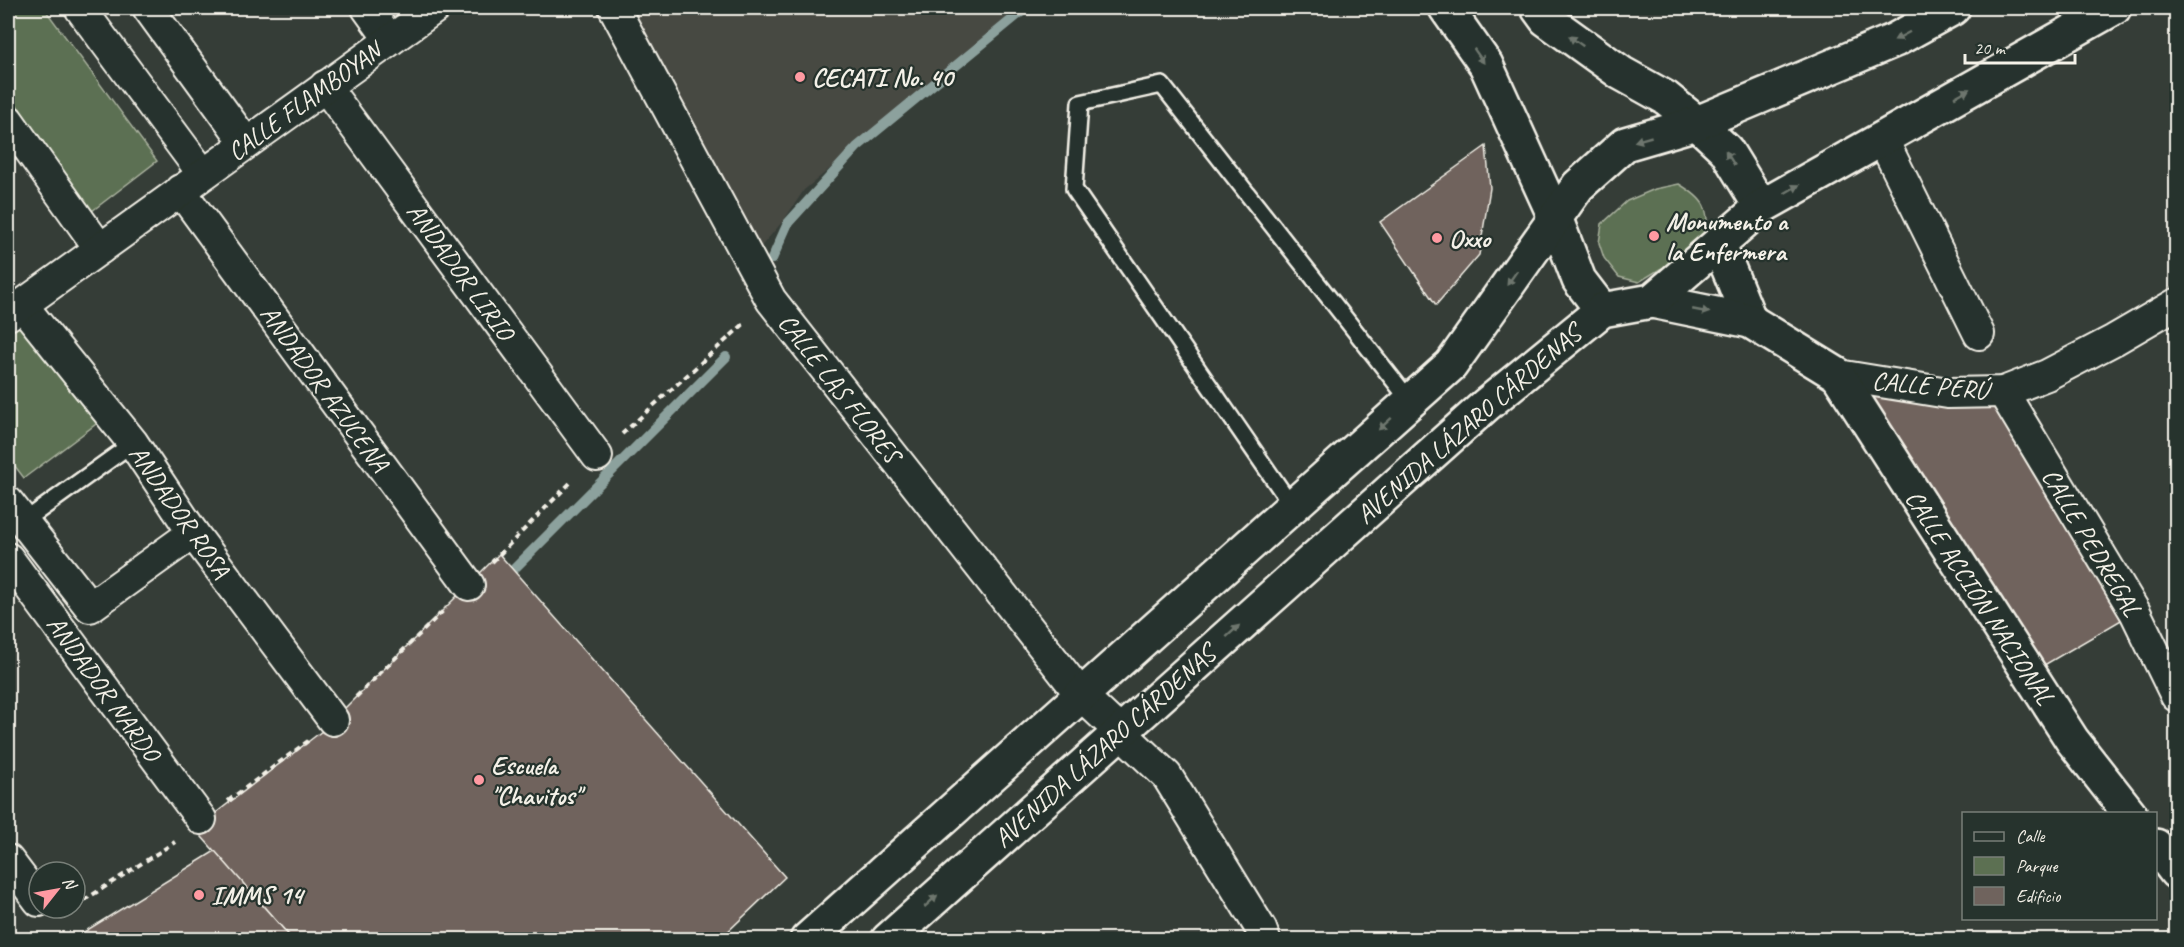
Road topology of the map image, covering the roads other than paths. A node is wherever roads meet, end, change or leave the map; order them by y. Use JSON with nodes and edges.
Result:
{"nodes":[{"id":1,"x":80,"y":8,"type":"edge"},
{"id":2,"x":148,"y":8,"type":"edge"},
{"id":3,"x":366,"y":8,"type":"edge"},
{"id":4,"x":435,"y":8,"type":"edge"},
{"id":5,"x":614,"y":8,"type":"edge"},
{"id":6,"x":1446,"y":8,"type":"edge"},
{"id":7,"x":1538,"y":8,"type":"edge"},
{"id":8,"x":1953,"y":8,"type":"edge"},
{"id":9,"x":2114,"y":8,"type":"edge"},
{"id":10,"x":390,"y":40,"type":"junction"},
{"id":11,"x":325,"y":86,"type":"junction"},
{"id":12,"x":8,"y":120,"type":"edge"},
{"id":13,"x":1697,"y":123,"type":"junction"},
{"id":14,"x":1882,"y":138,"type":"junction"},
{"id":15,"x":246,"y":143,"type":"junction"},
{"id":16,"x":192,"y":182,"type":"junction"},
{"id":17,"x":1761,"y":207,"type":"junction"},
{"id":18,"x":1555,"y":217,"type":"junction"},
{"id":19,"x":1719,"y":245,"type":"junction"},
{"id":20,"x":100,"y":249,"type":"junction"},
{"id":21,"x":1652,"y":302,"type":"junction"},
{"id":22,"x":2176,"y":304,"type":"edge"},
{"id":23,"x":15,"y":310,"type":"edge"},
{"id":24,"x":1602,"y":310,"type":"junction"},
{"id":25,"x":1750,"y":321,"type":"junction"},
{"id":26,"x":1978,"y":334,"type":"dead end"},
{"id":27,"x":1838,"y":375,"type":"junction"},
{"id":28,"x":2002,"y":392,"type":"junction"},
{"id":29,"x":1410,"y":401,"type":"junction"},
{"id":30,"x":133,"y":443,"type":"junction"},
{"id":31,"x":597,"y":456,"type":"dead end"},
{"id":32,"x":1292,"y":506,"type":"junction"},
{"id":33,"x":15,"y":512,"type":"edge"},
{"id":34,"x":193,"y":533,"type":"junction"},
{"id":35,"x":8,"y":558,"type":"edge"},
{"id":36,"x":469,"y":585,"type":"dead end"},
{"id":37,"x":1081,"y":695,"type":"junction"},
{"id":38,"x":2176,"y":696,"type":"edge"},
{"id":39,"x":333,"y":720,"type":"dead end"},
{"id":40,"x":1120,"y":732,"type":"junction"},
{"id":41,"x":2129,"y":812,"type":"edge"},
{"id":42,"x":201,"y":819,"type":"road end"},
{"id":43,"x":2157,"y":847,"type":"edge"},
{"id":44,"x":8,"y":860,"type":"edge"},
{"id":45,"x":2176,"y":872,"type":"edge"},
{"id":46,"x":27,"y":881,"type":"edge"},
{"id":47,"x":807,"y":939,"type":"edge"},
{"id":48,"x":888,"y":939,"type":"edge"},
{"id":49,"x":1265,"y":939,"type":"edge"}],
"edges":[{"from":1,"to":16,"type":"street","name":"CALLE FLAMBOYAN"},
{"from":2,"to":15,"type":"street"},
{"from":3,"to":10,"type":"street"},
{"from":4,"to":10,"type":"street","name":"CALLE FLAMBOYAN"},
{"from":5,"to":37,"type":"street","name":"CALLE LAS FLORES"},
{"from":6,"to":18,"type":"main road","one_way":true},
{"from":13,"to":7,"type":"main road","one_way":true},
{"from":8,"to":13,"type":"main road","name":"AVENIDA LÁZARO CÁRDENAS","one_way":true},
{"from":14,"to":9,"type":"main road","one_way":true},
{"from":10,"to":11,"type":"street","name":"CALLE FLAMBOYAN"},
{"from":11,"to":15,"type":"street","name":"CALLE FLAMBOYAN"},
{"from":11,"to":31,"type":"street","name":"ANDADOR LIRIO"},
{"from":12,"to":20,"type":"street"},
{"from":17,"to":13,"type":"main road","one_way":true},
{"from":13,"to":18,"type":"main road","name":"AVENIDA LÁZARO CÁRDENAS","one_way":true},
{"from":17,"to":14,"type":"main road","one_way":true},
{"from":14,"to":26,"type":"street"},
{"from":15,"to":16,"type":"street","name":"CALLE FLAMBOYAN"},
{"from":16,"to":20,"type":"street","name":"CALLE FLAMBOYAN"},
{"from":16,"to":36,"type":"street","name":"ANDADOR AZUCENA"},
{"from":17,"to":19,"type":"main road"},
{"from":18,"to":24,"type":"main road"},
{"from":18,"to":29,"type":"main road","name":"AVENIDA LÁZARO CÁRDENAS","one_way":true},
{"from":19,"to":21,"type":"main road"},
{"from":19,"to":25,"type":"main road"},
{"from":20,"to":23,"type":"street","name":"CALLE FLAMBOYAN"},
{"from":21,"to":24,"type":"main road","name":"AVENIDA LÁZARO CÁRDENAS"},
{"from":21,"to":25,"type":"main road","name":"CALLE PERÚ","one_way":true},
{"from":22,"to":28,"type":"street","name":"CALLE PERÚ"},
{"from":23,"to":30,"type":"street","name":"ANDADOR ROSA"},
{"from":40,"to":24,"type":"main road","name":"AVENIDA LÁZARO CÁRDENAS","one_way":true},
{"from":25,"to":27,"type":"main road","name":"CALLE PERÚ"},
{"from":27,"to":28,"type":"street","name":"CALLE PERÚ"},
{"from":27,"to":41,"type":"main road","name":"CALLE ACCIÓN NACIONAL"},
{"from":28,"to":38,"type":"street","name":"CALLE PEDREGAL"},
{"from":29,"to":32,"type":"main road","name":"AVENIDA LÁZARO CÁRDENAS","one_way":true},
{"from":29,"to":32,"type":"lane"},
{"from":30,"to":33,"type":"lane"},
{"from":30,"to":34,"type":"street","name":"ANDADOR ROSA"},
{"from":32,"to":37,"type":"main road","name":"AVENIDA LÁZARO CÁRDENAS"},
{"from":33,"to":34,"type":"street"},
{"from":34,"to":39,"type":"street","name":"ANDADOR ROSA"},
{"from":35,"to":42,"type":"street","name":"ANDADOR NARDO"},
{"from":37,"to":40,"type":"street","name":"CALLE LAS FLORES"},
{"from":37,"to":47,"type":"main road","name":"AVENIDA LÁZARO CÁRDENAS"},
{"from":48,"to":40,"type":"main road","name":"AVENIDA LÁZARO CÁRDENAS","one_way":true},
{"from":40,"to":49,"type":"street","name":"CALLE LAS FLORES"},
{"from":43,"to":45,"type":"main road"},
{"from":44,"to":46,"type":"street"}]}
